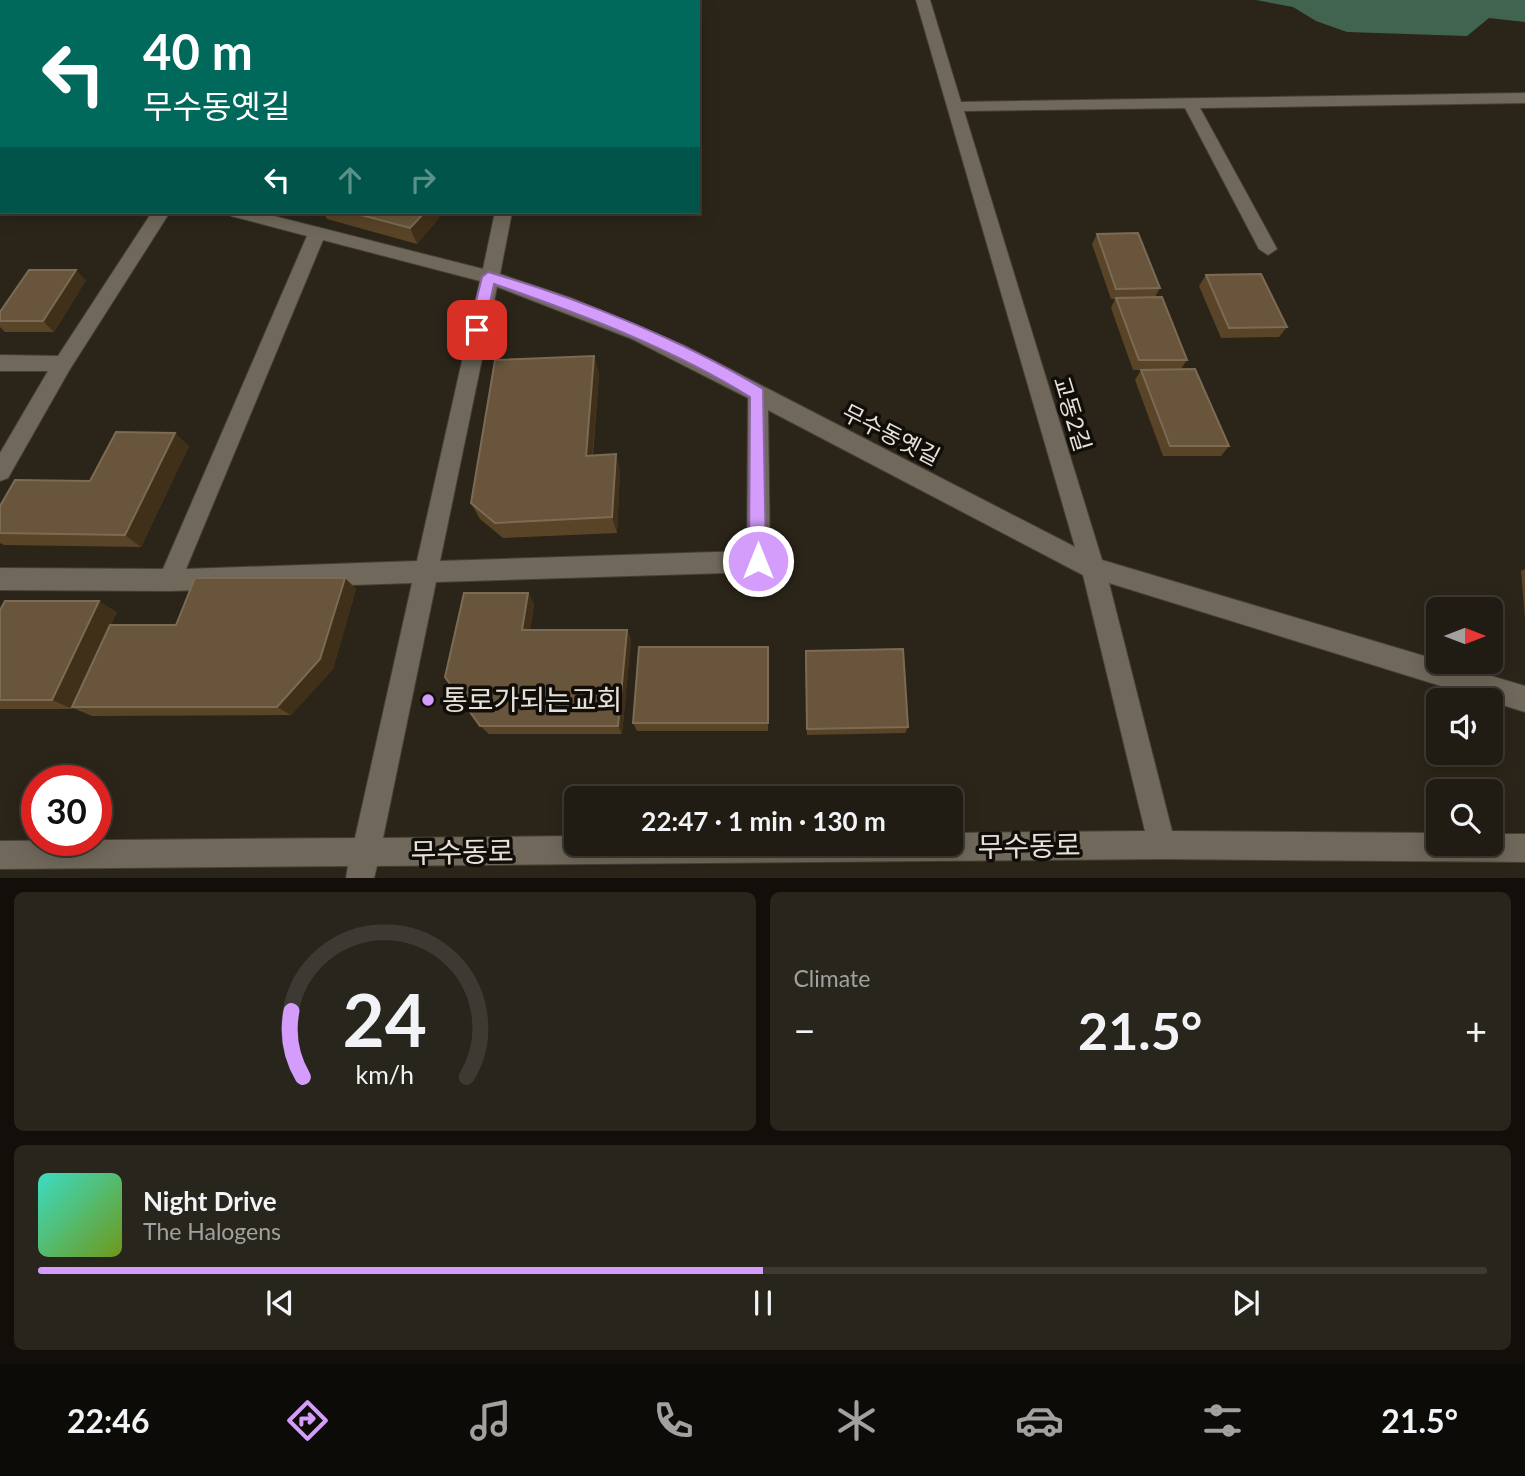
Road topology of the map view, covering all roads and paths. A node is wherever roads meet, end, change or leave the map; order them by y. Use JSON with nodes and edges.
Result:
{"nodes":[{"id":1,"x":923,"y":0,"type":"edge"},
{"id":2,"x":1525,"y":98,"type":"edge"},
{"id":3,"x":1191,"y":105,"type":"junction"},
{"id":4,"x":953,"y":107,"type":"junction"},
{"id":5,"x":160,"y":214,"type":"edge"},
{"id":6,"x":244,"y":214,"type":"edge"},
{"id":7,"x":504,"y":214,"type":"edge"},
{"id":8,"x":317,"y":234,"type":"junction"},
{"id":9,"x":1268,"y":249,"type":"dead end"},
{"id":10,"x":488,"y":277,"type":"junction"},
{"id":11,"x":0,"y":363,"type":"edge"},
{"id":12,"x":63,"y":365,"type":"junction"},
{"id":13,"x":758,"y":394,"type":"junction"},
{"id":14,"x":0,"y":472,"type":"edge"},
{"id":15,"x":1093,"y":568,"type":"junction"},
{"id":16,"x":424,"y":572,"type":"junction"},
{"id":17,"x":0,"y":579,"type":"edge"},
{"id":18,"x":170,"y":580,"type":"junction"},
{"id":19,"x":1525,"y":699,"type":"edge"},
{"id":20,"x":1162,"y":845,"type":"junction"},
{"id":21,"x":1525,"y":848,"type":"edge"},
{"id":22,"x":0,"y":855,"type":"edge"},
{"id":23,"x":363,"y":865,"type":"edge"}],
"edges":[{"from":1,"to":4,"type":"street","name":"교동2길"},
{"from":2,"to":3,"type":"street"},
{"from":3,"to":4,"type":"street"},
{"from":3,"to":9,"type":"street"},
{"from":4,"to":15,"type":"street","name":"교동2길"},
{"from":5,"to":12,"type":"street"},
{"from":6,"to":8,"type":"street","name":"무수동옛길"},
{"from":7,"to":10,"type":"street"},
{"from":8,"to":10,"type":"street","name":"무수동옛길"},
{"from":8,"to":18,"type":"street"},
{"from":10,"to":13,"type":"street","name":"무수동옛길"},
{"from":10,"to":16,"type":"street"},
{"from":11,"to":12,"type":"street"},
{"from":12,"to":14,"type":"street"},
{"from":13,"to":15,"type":"street","name":"무수동옛길"},
{"from":13,"to":16,"type":"street"},
{"from":15,"to":19,"type":"street","name":"무수동옛길"},
{"from":15,"to":20,"type":"street","name":"교동2길"},
{"from":16,"to":18,"type":"street"},
{"from":16,"to":23,"type":"street"},
{"from":17,"to":18,"type":"street"},
{"from":20,"to":21,"type":"street","name":"무수동로"},
{"from":20,"to":23,"type":"street","name":"무수동로"},
{"from":22,"to":23,"type":"street","name":"무수동로"}]}
